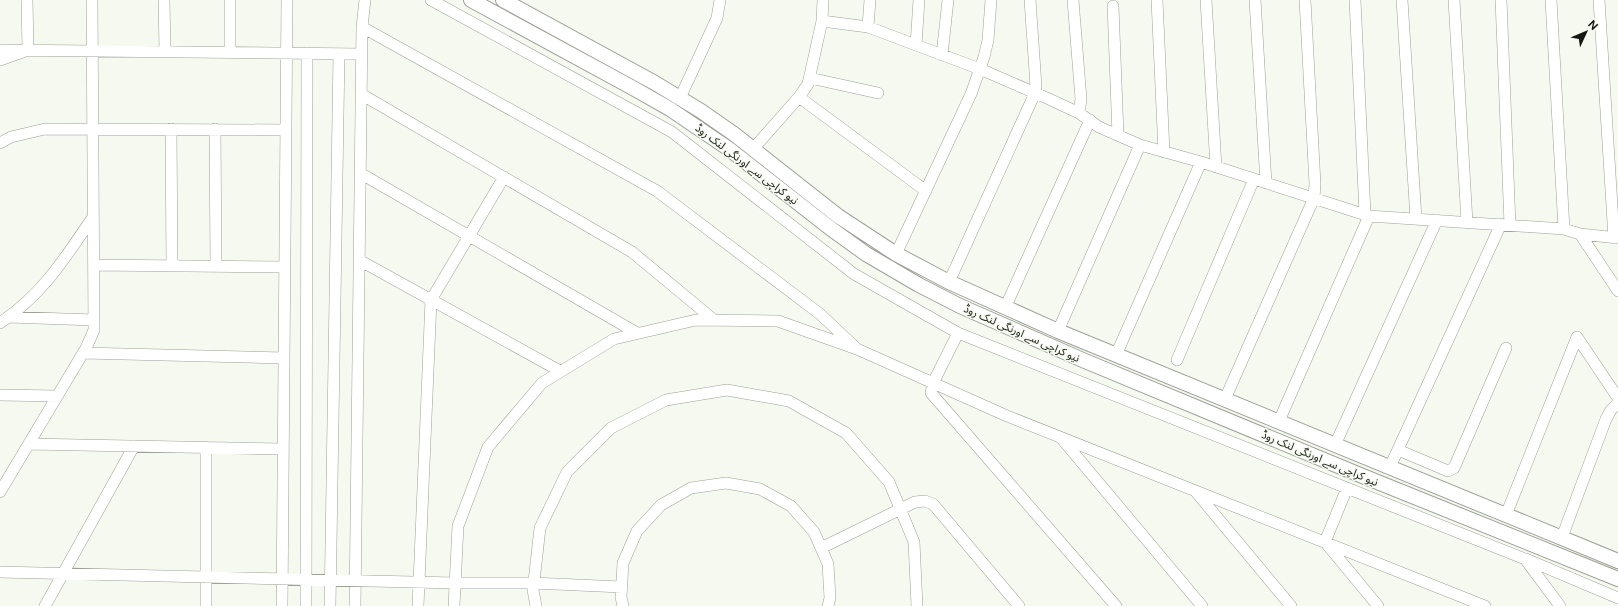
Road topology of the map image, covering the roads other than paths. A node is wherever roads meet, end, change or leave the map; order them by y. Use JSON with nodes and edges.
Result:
{"nodes":[{"id":1,"x":27,"y":0,"type":"edge"},
{"id":2,"x":92,"y":0,"type":"edge"},
{"id":3,"x":164,"y":0,"type":"edge"},
{"id":4,"x":230,"y":0,"type":"edge"},
{"id":5,"x":287,"y":0,"type":"edge"},
{"id":6,"x":364,"y":0,"type":"edge"},
{"id":7,"x":431,"y":0,"type":"edge"},
{"id":8,"x":471,"y":0,"type":"edge"},
{"id":9,"x":504,"y":0,"type":"edge"},
{"id":10,"x":720,"y":0,"type":"edge"},
{"id":11,"x":823,"y":0,"type":"edge"},
{"id":12,"x":870,"y":0,"type":"edge"},
{"id":13,"x":919,"y":0,"type":"edge"},
{"id":14,"x":948,"y":0,"type":"edge"},
{"id":15,"x":991,"y":0,"type":"edge"},
{"id":16,"x":1030,"y":0,"type":"edge"},
{"id":17,"x":1073,"y":0,"type":"edge"},
{"id":18,"x":1157,"y":0,"type":"edge"},
{"id":19,"x":1206,"y":0,"type":"edge"},
{"id":20,"x":1255,"y":0,"type":"edge"},
{"id":21,"x":1305,"y":0,"type":"edge"},
{"id":22,"x":1355,"y":0,"type":"edge"},
{"id":23,"x":1402,"y":0,"type":"edge"},
{"id":24,"x":1454,"y":0,"type":"edge"},
{"id":25,"x":1501,"y":0,"type":"edge"},
{"id":26,"x":1551,"y":0,"type":"edge"},
{"id":27,"x":1599,"y":0,"type":"edge"},
{"id":28,"x":1113,"y":6,"type":"dead end"},
{"id":29,"x":822,"y":22,"type":"junction"},
{"id":30,"x":362,"y":27,"type":"junction"},
{"id":31,"x":868,"y":27,"type":"junction"},
{"id":32,"x":916,"y":45,"type":"junction"},
{"id":33,"x":0,"y":50,"type":"edge"},
{"id":34,"x":28,"y":50,"type":"junction"},
{"id":35,"x":92,"y":51,"type":"junction"},
{"id":36,"x":165,"y":52,"type":"junction"},
{"id":37,"x":230,"y":52,"type":"junction"},
{"id":38,"x":286,"y":53,"type":"junction"},
{"id":39,"x":308,"y":53,"type":"junction"},
{"id":40,"x":339,"y":54,"type":"junction"},
{"id":41,"x":361,"y":54,"type":"junction"},
{"id":42,"x":942,"y":55,"type":"junction"},
{"id":43,"x":0,"y":60,"type":"edge"},
{"id":44,"x":980,"y":69,"type":"junction"},
{"id":45,"x":810,"y":78,"type":"junction"},
{"id":46,"x":878,"y":93,"type":"dead end"},
{"id":47,"x":1035,"y":93,"type":"junction"},
{"id":48,"x":361,"y":94,"type":"junction"},
{"id":49,"x":799,"y":97,"type":"junction"},
{"id":50,"x":680,"y":98,"type":"junction"},
{"id":51,"x":1078,"y":113,"type":"junction"},
{"id":52,"x":1090,"y":120,"type":"junction"},
{"id":53,"x":93,"y":128,"type":"junction"},
{"id":54,"x":171,"y":129,"type":"junction"},
{"id":55,"x":215,"y":129,"type":"junction"},
{"id":56,"x":286,"y":130,"type":"junction"},
{"id":57,"x":1118,"y":135,"type":"junction"},
{"id":58,"x":0,"y":143,"type":"edge"},
{"id":59,"x":1140,"y":145,"type":"junction"},
{"id":60,"x":753,"y":149,"type":"junction"},
{"id":61,"x":1164,"y":152,"type":"junction"},
{"id":62,"x":1201,"y":162,"type":"junction"},
{"id":63,"x":1216,"y":167,"type":"junction"},
{"id":64,"x":360,"y":173,"type":"junction"},
{"id":65,"x":504,"y":177,"type":"junction"},
{"id":66,"x":1254,"y":179,"type":"junction"},
{"id":67,"x":1266,"y":183,"type":"junction"},
{"id":68,"x":926,"y":191,"type":"junction"},
{"id":69,"x":1314,"y":198,"type":"junction"},
{"id":70,"x":1367,"y":215,"type":"junction"},
{"id":71,"x":93,"y":217,"type":"junction"},
{"id":72,"x":1416,"y":219,"type":"junction"},
{"id":73,"x":1437,"y":220,"type":"junction"},
{"id":74,"x":1466,"y":222,"type":"junction"},
{"id":75,"x":1505,"y":225,"type":"junction"},
{"id":76,"x":1564,"y":229,"type":"junction"},
{"id":77,"x":1580,"y":234,"type":"junction"},
{"id":78,"x":469,"y":236,"type":"junction"},
{"id":79,"x":1616,"y":238,"type":"edge"},
{"id":80,"x":896,"y":254,"type":"junction"},
{"id":81,"x":359,"y":260,"type":"junction"},
{"id":82,"x":94,"y":265,"type":"junction"},
{"id":83,"x":172,"y":266,"type":"junction"},
{"id":84,"x":216,"y":266,"type":"junction"},
{"id":85,"x":285,"y":267,"type":"junction"},
{"id":86,"x":949,"y":282,"type":"junction"},
{"id":87,"x":967,"y":290,"type":"junction"},
{"id":88,"x":1618,"y":291,"type":"edge"},
{"id":89,"x":431,"y":300,"type":"junction"},
{"id":90,"x":960,"y":306,"type":"junction"},
{"id":91,"x":1006,"y":308,"type":"junction"},
{"id":92,"x":4,"y":320,"type":"edge"},
{"id":93,"x":94,"y":320,"type":"junction"},
{"id":94,"x":714,"y":320,"type":"junction"},
{"id":95,"x":1058,"y":332,"type":"junction"},
{"id":96,"x":958,"y":333,"type":"junction"},
{"id":97,"x":637,"y":334,"type":"junction"},
{"id":98,"x":1506,"y":348,"type":"dead end"},
{"id":99,"x":857,"y":349,"type":"junction"},
{"id":100,"x":83,"y":353,"type":"junction"},
{"id":101,"x":1116,"y":355,"type":"junction"},
{"id":102,"x":284,"y":358,"type":"junction"},
{"id":103,"x":1177,"y":360,"type":"dead end"},
{"id":104,"x":560,"y":371,"type":"junction"},
{"id":105,"x":933,"y":383,"type":"junction"},
{"id":106,"x":1208,"y":392,"type":"junction"},
{"id":107,"x":0,"y":395,"type":"edge"},
{"id":108,"x":57,"y":396,"type":"junction"},
{"id":109,"x":1618,"y":398,"type":"edge"},
{"id":110,"x":1225,"y":399,"type":"junction"},
{"id":111,"x":1618,"y":403,"type":"edge"},
{"id":112,"x":1202,"y":409,"type":"junction"},
{"id":113,"x":1279,"y":421,"type":"junction"},
{"id":114,"x":1060,"y":437,"type":"junction"},
{"id":115,"x":29,"y":444,"type":"junction"},
{"id":116,"x":1335,"y":445,"type":"junction"},
{"id":117,"x":134,"y":446,"type":"junction"},
{"id":118,"x":206,"y":447,"type":"junction"},
{"id":119,"x":283,"y":449,"type":"junction"},
{"id":120,"x":1398,"y":450,"type":"junction"},
{"id":121,"x":1390,"y":467,"type":"junction"},
{"id":122,"x":0,"y":472,"type":"edge"},
{"id":123,"x":12,"y":472,"type":"junction"},
{"id":124,"x":1347,"y":488,"type":"junction"},
{"id":125,"x":1195,"y":490,"type":"junction"},
{"id":126,"x":0,"y":492,"type":"edge"},
{"id":127,"x":900,"y":509,"type":"junction"},
{"id":128,"x":1506,"y":514,"type":"junction"},
{"id":129,"x":1562,"y":537,"type":"junction"},
{"id":130,"x":1325,"y":542,"type":"junction"},
{"id":131,"x":821,"y":548,"type":"junction"},
{"id":132,"x":1525,"y":559,"type":"junction"},
{"id":133,"x":1618,"y":561,"type":"edge"},
{"id":134,"x":0,"y":572,"type":"edge"},
{"id":135,"x":64,"y":573,"type":"junction"},
{"id":136,"x":206,"y":577,"type":"junction"},
{"id":137,"x":282,"y":579,"type":"junction"},
{"id":138,"x":307,"y":579,"type":"junction"},
{"id":139,"x":1618,"y":579,"type":"edge"},
{"id":140,"x":331,"y":580,"type":"junction"},
{"id":141,"x":355,"y":580,"type":"junction"},
{"id":142,"x":418,"y":582,"type":"junction"},
{"id":143,"x":455,"y":583,"type":"junction"},
{"id":144,"x":533,"y":583,"type":"junction"},
{"id":145,"x":622,"y":587,"type":"junction"},
{"id":146,"x":1618,"y":598,"type":"edge"},
{"id":147,"x":45,"y":606,"type":"edge"},
{"id":148,"x":206,"y":606,"type":"edge"},
{"id":149,"x":282,"y":606,"type":"edge"},
{"id":150,"x":306,"y":606,"type":"edge"},
{"id":151,"x":330,"y":606,"type":"edge"},
{"id":152,"x":355,"y":606,"type":"edge"},
{"id":153,"x":418,"y":606,"type":"edge"},
{"id":154,"x":454,"y":606,"type":"edge"},
{"id":155,"x":536,"y":606,"type":"edge"},
{"id":156,"x":623,"y":606,"type":"edge"},
{"id":157,"x":828,"y":606,"type":"edge"},
{"id":158,"x":917,"y":606,"type":"edge"},
{"id":159,"x":1019,"y":606,"type":"edge"},
{"id":160,"x":1116,"y":606,"type":"edge"},
{"id":161,"x":1202,"y":606,"type":"edge"},
{"id":162,"x":1291,"y":606,"type":"edge"},
{"id":163,"x":1378,"y":606,"type":"edge"},
{"id":164,"x":1485,"y":606,"type":"edge"},
{"id":165,"x":1560,"y":606,"type":"edge"}],
"edges":[{"from":1,"to":34,"type":"street"},
{"from":2,"to":35,"type":"street"},
{"from":3,"to":36,"type":"street"},
{"from":4,"to":37,"type":"street"},
{"from":5,"to":38,"type":"street"},
{"from":6,"to":30,"type":"street"},
{"from":7,"to":96,"type":"street"},
{"from":8,"to":90,"type":"street","name":"نیو کراچی سے اورنگی لنک روڈ"},
{"from":9,"to":50,"type":"street","name":"نیو کراچی سے اورنگی لنک روڈ"},
{"from":10,"to":50,"type":"street"},
{"from":11,"to":29,"type":"street"},
{"from":12,"to":31,"type":"street"},
{"from":13,"to":32,"type":"street"},
{"from":14,"to":42,"type":"street"},
{"from":15,"to":44,"type":"street"},
{"from":16,"to":47,"type":"street"},
{"from":17,"to":51,"type":"street"},
{"from":18,"to":61,"type":"street"},
{"from":19,"to":63,"type":"street"},
{"from":20,"to":67,"type":"street"},
{"from":21,"to":69,"type":"street"},
{"from":22,"to":70,"type":"street"},
{"from":23,"to":72,"type":"street"},
{"from":24,"to":74,"type":"street"},
{"from":25,"to":75,"type":"street"},
{"from":26,"to":76,"type":"street"},
{"from":27,"to":79,"type":"street"},
{"from":28,"to":57,"type":"street"},
{"from":29,"to":31,"type":"street"},
{"from":29,"to":45,"type":"street"},
{"from":30,"to":41,"type":"street"},
{"from":30,"to":99,"type":"street"},
{"from":31,"to":32,"type":"street"},
{"from":32,"to":42,"type":"street"},
{"from":33,"to":34,"type":"street"},
{"from":34,"to":35,"type":"street"},
{"from":34,"to":43,"type":"street"},
{"from":35,"to":36,"type":"street"},
{"from":35,"to":53,"type":"street"},
{"from":36,"to":37,"type":"street"},
{"from":37,"to":38,"type":"street"},
{"from":38,"to":39,"type":"street"},
{"from":38,"to":56,"type":"street"},
{"from":39,"to":40,"type":"street"},
{"from":39,"to":138,"type":"street"},
{"from":40,"to":41,"type":"street"},
{"from":40,"to":140,"type":"street"},
{"from":41,"to":48,"type":"street"},
{"from":42,"to":44,"type":"street"},
{"from":44,"to":47,"type":"street"},
{"from":44,"to":68,"type":"street"},
{"from":45,"to":46,"type":"street"},
{"from":45,"to":49,"type":"street"},
{"from":47,"to":51,"type":"street"},
{"from":47,"to":86,"type":"street"},
{"from":48,"to":64,"type":"street"},
{"from":48,"to":65,"type":"street"},
{"from":49,"to":60,"type":"street"},
{"from":49,"to":68,"type":"street"},
{"from":50,"to":60,"type":"street","name":"نیو کراچی سے اورنگی لنک روڈ"},
{"from":51,"to":52,"type":"street"},
{"from":52,"to":57,"type":"street"},
{"from":52,"to":91,"type":"street"},
{"from":53,"to":54,"type":"street"},
{"from":53,"to":58,"type":"street"},
{"from":53,"to":71,"type":"street"},
{"from":54,"to":55,"type":"street"},
{"from":54,"to":83,"type":"street"},
{"from":55,"to":56,"type":"street"},
{"from":55,"to":84,"type":"street"},
{"from":56,"to":85,"type":"street"},
{"from":57,"to":59,"type":"street"},
{"from":59,"to":61,"type":"street"},
{"from":59,"to":95,"type":"street"},
{"from":60,"to":80,"type":"street","name":"نیو کراچی سے اورنگی لنک روڈ"},
{"from":61,"to":62,"type":"street"},
{"from":62,"to":63,"type":"street"},
{"from":62,"to":101,"type":"street"},
{"from":63,"to":66,"type":"street"},
{"from":64,"to":78,"type":"street"},
{"from":64,"to":81,"type":"street"},
{"from":65,"to":78,"type":"street"},
{"from":65,"to":94,"type":"street"},
{"from":66,"to":67,"type":"street"},
{"from":66,"to":103,"type":"street"},
{"from":67,"to":69,"type":"street"},
{"from":68,"to":80,"type":"street"},
{"from":69,"to":70,"type":"street"},
{"from":69,"to":110,"type":"street"},
{"from":70,"to":72,"type":"street"},
{"from":70,"to":113,"type":"street"},
{"from":71,"to":82,"type":"street"},
{"from":71,"to":92,"type":"street"},
{"from":72,"to":73,"type":"street"},
{"from":73,"to":74,"type":"street"},
{"from":73,"to":116,"type":"street"},
{"from":74,"to":75,"type":"street"},
{"from":75,"to":76,"type":"street"},
{"from":75,"to":120,"type":"street"},
{"from":76,"to":77,"type":"street"},
{"from":77,"to":79,"type":"street"},
{"from":77,"to":88,"type":"street"},
{"from":78,"to":89,"type":"street"},
{"from":78,"to":97,"type":"street"},
{"from":80,"to":86,"type":"street","name":"نیو کراچی سے اورنگی لنک روڈ"},
{"from":81,"to":89,"type":"street"},
{"from":81,"to":141,"type":"street"},
{"from":82,"to":83,"type":"street"},
{"from":82,"to":93,"type":"street"},
{"from":83,"to":84,"type":"street"},
{"from":84,"to":85,"type":"street"},
{"from":85,"to":102,"type":"street"},
{"from":86,"to":87,"type":"street","name":"نیو کراچی سے اورنگی لنک روڈ"},
{"from":87,"to":90,"type":"street"},
{"from":87,"to":91,"type":"street","name":"نیو کراچی سے اورنگی لنک روڈ"},
{"from":89,"to":104,"type":"street"},
{"from":89,"to":142,"type":"street"},
{"from":90,"to":112,"type":"street","name":"نیو کراچی سے اورنگی لنک روڈ"},
{"from":91,"to":95,"type":"street","name":"نیو کراچی سے اورنگی لنک روڈ"},
{"from":92,"to":93,"type":"street"},
{"from":93,"to":100,"type":"street"},
{"from":94,"to":97,"type":"street"},
{"from":94,"to":99,"type":"street"},
{"from":95,"to":101,"type":"street","name":"نیو کراچی سے اورنگی لنک روڈ"},
{"from":96,"to":105,"type":"street"},
{"from":96,"to":124,"type":"street"},
{"from":97,"to":104,"type":"street"},
{"from":98,"to":120,"type":"street"},
{"from":99,"to":105,"type":"street"},
{"from":100,"to":102,"type":"street"},
{"from":100,"to":108,"type":"street"},
{"from":101,"to":106,"type":"street","name":"نیو کراچی سے اورنگی لنک روڈ"},
{"from":102,"to":119,"type":"street"},
{"from":104,"to":143,"type":"street"},
{"from":105,"to":114,"type":"street"},
{"from":105,"to":160,"type":"street"},
{"from":106,"to":110,"type":"street","name":"نیو کراچی سے اورنگی لنک روڈ"},
{"from":106,"to":112,"type":"street"},
{"from":107,"to":108,"type":"street"},
{"from":108,"to":115,"type":"street"},
{"from":109,"to":128,"type":"street"},
{"from":110,"to":113,"type":"street","name":"نیو کراچی سے اورنگی لنک روڈ"},
{"from":111,"to":129,"type":"street"},
{"from":112,"to":139,"type":"street","name":"نیو کراچی سے اورنگی لنک روڈ"},
{"from":113,"to":116,"type":"street","name":"نیو کراچی سے اورنگی لنک روڈ"},
{"from":114,"to":125,"type":"street"},
{"from":114,"to":161,"type":"street"},
{"from":115,"to":117,"type":"street"},
{"from":115,"to":123,"type":"street"},
{"from":116,"to":121,"type":"street","name":"نیو کراچی سے اورنگی لنک روڈ"},
{"from":117,"to":118,"type":"street"},
{"from":117,"to":135,"type":"street"},
{"from":118,"to":119,"type":"street"},
{"from":118,"to":136,"type":"street"},
{"from":119,"to":137,"type":"street"},
{"from":120,"to":121,"type":"street"},
{"from":121,"to":128,"type":"street","name":"نیو کراچی سے اورنگی لنک روڈ"},
{"from":122,"to":123,"type":"street"},
{"from":123,"to":126,"type":"street"},
{"from":124,"to":130,"type":"street"},
{"from":124,"to":132,"type":"street"},
{"from":125,"to":130,"type":"street"},
{"from":125,"to":162,"type":"street"},
{"from":127,"to":131,"type":"street"},
{"from":127,"to":144,"type":"street"},
{"from":127,"to":158,"type":"street"},
{"from":127,"to":159,"type":"street"},
{"from":128,"to":129,"type":"street","name":"نیو کراچی سے اورنگی لنک روڈ"},
{"from":129,"to":133,"type":"street","name":"نیو کراچی سے اورنگی لنک روڈ"},
{"from":130,"to":163,"type":"street"},
{"from":130,"to":164,"type":"street"},
{"from":131,"to":145,"type":"street"},
{"from":131,"to":157,"type":"street"},
{"from":132,"to":146,"type":"street"},
{"from":132,"to":165,"type":"street"},
{"from":134,"to":135,"type":"street"},
{"from":135,"to":136,"type":"street"},
{"from":135,"to":147,"type":"street"},
{"from":136,"to":137,"type":"street"},
{"from":136,"to":148,"type":"street"},
{"from":137,"to":138,"type":"street"},
{"from":137,"to":149,"type":"street"},
{"from":138,"to":140,"type":"street"},
{"from":138,"to":150,"type":"street"},
{"from":140,"to":141,"type":"street"},
{"from":140,"to":151,"type":"street"},
{"from":141,"to":142,"type":"street"},
{"from":141,"to":152,"type":"street"},
{"from":142,"to":143,"type":"street"},
{"from":142,"to":153,"type":"street"},
{"from":143,"to":144,"type":"street"},
{"from":143,"to":154,"type":"street"},
{"from":144,"to":145,"type":"street"},
{"from":144,"to":155,"type":"street"},
{"from":145,"to":156,"type":"street"}]}
